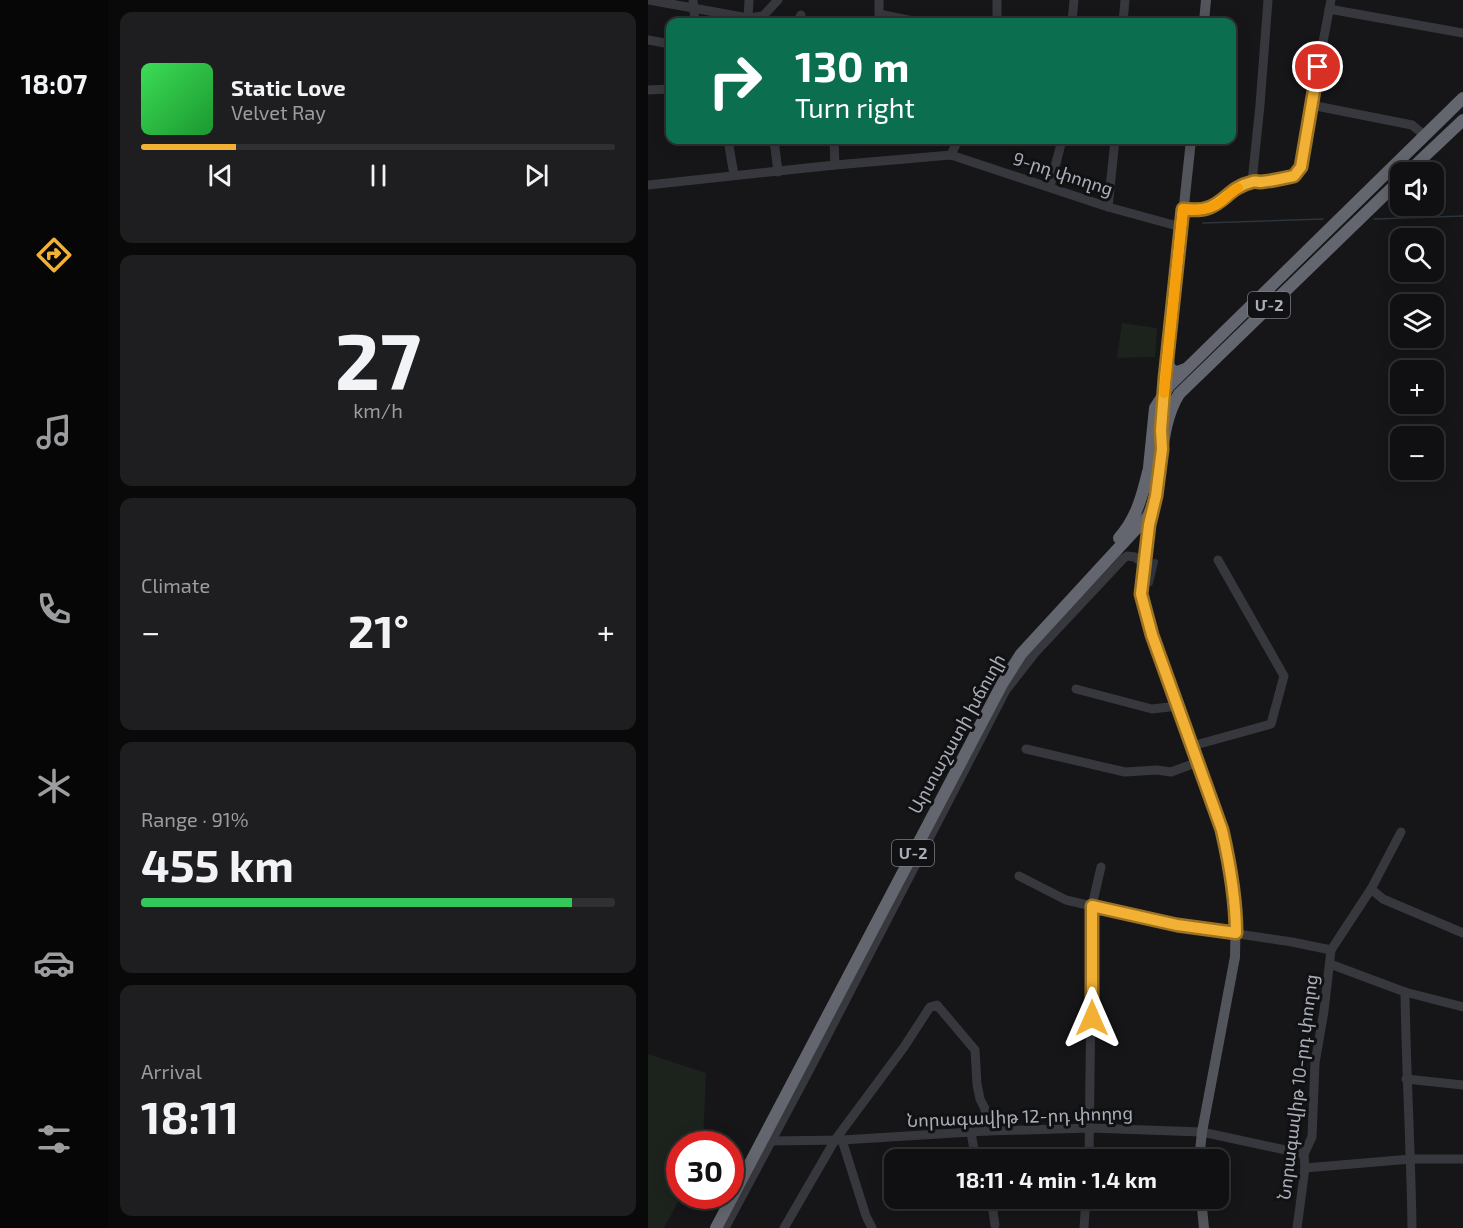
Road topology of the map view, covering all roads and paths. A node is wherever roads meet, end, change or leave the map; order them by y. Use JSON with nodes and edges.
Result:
{"nodes":[{"id":1,"x":650,"y":0,"type":"edge"},
{"id":2,"x":749,"y":0,"type":"edge"},
{"id":3,"x":778,"y":0,"type":"edge"},
{"id":4,"x":879,"y":0,"type":"edge"},
{"id":5,"x":997,"y":0,"type":"edge"},
{"id":6,"x":1074,"y":0,"type":"edge"},
{"id":7,"x":1125,"y":0,"type":"edge"},
{"id":8,"x":1206,"y":0,"type":"edge"},
{"id":9,"x":1268,"y":0,"type":"edge"},
{"id":10,"x":693,"y":4,"type":"edge"},
{"id":11,"x":1330,"y":4,"type":"edge"},
{"id":12,"x":748,"y":18,"type":"junction"},
{"id":13,"x":898,"y":18,"type":"edge"},
{"id":14,"x":997,"y":18,"type":"edge"},
{"id":15,"x":1072,"y":18,"type":"edge"},
{"id":16,"x":1123,"y":18,"type":"edge"},
{"id":17,"x":1204,"y":18,"type":"edge"},
{"id":18,"x":1463,"y":33,"type":"edge"},
{"id":19,"x":648,"y":40,"type":"edge"},
{"id":20,"x":666,"y":43,"type":"edge"},
{"id":21,"x":666,"y":89,"type":"edge"},
{"id":22,"x":648,"y":90,"type":"edge"},
{"id":23,"x":1463,"y":98,"type":"edge"},
{"id":24,"x":1311,"y":105,"type":"junction"},
{"id":25,"x":1463,"y":120,"type":"edge"},
{"id":26,"x":1424,"y":135,"type":"junction"},
{"id":27,"x":729,"y":144,"type":"edge"},
{"id":28,"x":774,"y":144,"type":"edge"},
{"id":29,"x":834,"y":144,"type":"edge"},
{"id":30,"x":956,"y":144,"type":"edge"},
{"id":31,"x":1061,"y":144,"type":"edge"},
{"id":32,"x":1115,"y":144,"type":"edge"},
{"id":33,"x":1191,"y":144,"type":"edge"},
{"id":34,"x":951,"y":155,"type":"junction"},
{"id":35,"x":1419,"y":162,"type":"edge"},
{"id":36,"x":835,"y":165,"type":"junction"},
{"id":37,"x":778,"y":172,"type":"junction"},
{"id":38,"x":734,"y":175,"type":"junction"},
{"id":39,"x":1252,"y":182,"type":"junction"},
{"id":40,"x":648,"y":185,"type":"edge"},
{"id":41,"x":1050,"y":186,"type":"junction"},
{"id":42,"x":1390,"y":190,"type":"edge"},
{"id":43,"x":1108,"y":207,"type":"junction"},
{"id":44,"x":1183,"y":209,"type":"junction"},
{"id":45,"x":1181,"y":227,"type":"junction"},
{"id":46,"x":1168,"y":356,"type":"junction"},
{"id":47,"x":1188,"y":366,"type":"junction"},
{"id":48,"x":1164,"y":392,"type":"junction"},
{"id":49,"x":1162,"y":449,"type":"junction"},
{"id":50,"x":1148,"y":472,"type":"junction"},
{"id":51,"x":1152,"y":508,"type":"junction"},
{"id":52,"x":1218,"y":560,"type":"dead end"},
{"id":53,"x":1144,"y":571,"type":"junction"},
{"id":54,"x":1076,"y":689,"type":"dead end"},
{"id":55,"x":1178,"y":706,"type":"junction"},
{"id":56,"x":1192,"y":746,"type":"junction"},
{"id":57,"x":1026,"y":749,"type":"dead end"},
{"id":58,"x":1198,"y":762,"type":"junction"},
{"id":59,"x":1401,"y":832,"type":"dead end"},
{"id":60,"x":1101,"y":867,"type":"dead end"},
{"id":61,"x":1019,"y":876,"type":"dead end"},
{"id":62,"x":1371,"y":889,"type":"junction"},
{"id":63,"x":1092,"y":906,"type":"junction"},
{"id":64,"x":1236,"y":933,"type":"junction"},
{"id":65,"x":1463,"y":933,"type":"edge"},
{"id":66,"x":1331,"y":950,"type":"junction"},
{"id":67,"x":1330,"y":964,"type":"junction"},
{"id":68,"x":1405,"y":992,"type":"junction"},
{"id":69,"x":1463,"y":1007,"type":"edge"},
{"id":70,"x":1406,"y":1078,"type":"junction"},
{"id":71,"x":1463,"y":1085,"type":"edge"},
{"id":72,"x":1090,"y":1128,"type":"junction"},
{"id":73,"x":987,"y":1131,"type":"junction"},
{"id":74,"x":1202,"y":1132,"type":"junction"},
{"id":75,"x":971,"y":1133,"type":"junction"},
{"id":76,"x":839,"y":1140,"type":"junction"},
{"id":77,"x":771,"y":1141,"type":"junction"},
{"id":78,"x":974,"y":1149,"type":"edge"},
{"id":79,"x":1089,"y":1149,"type":"edge"},
{"id":80,"x":1200,"y":1149,"type":"edge"},
{"id":81,"x":1304,"y":1154,"type":"junction"},
{"id":82,"x":744,"y":1159,"type":"edge"},
{"id":83,"x":1411,"y":1159,"type":"junction"},
{"id":84,"x":1463,"y":1159,"type":"edge"},
{"id":85,"x":1305,"y":1168,"type":"junction"},
{"id":86,"x":718,"y":1209,"type":"edge"},
{"id":87,"x":993,"y":1209,"type":"edge"},
{"id":88,"x":1085,"y":1209,"type":"edge"},
{"id":89,"x":1202,"y":1209,"type":"edge"},
{"id":90,"x":995,"y":1225,"type":"dead end"},
{"id":91,"x":708,"y":1228,"type":"edge"},
{"id":92,"x":716,"y":1228,"type":"edge"},
{"id":93,"x":725,"y":1228,"type":"edge"},
{"id":94,"x":784,"y":1228,"type":"edge"},
{"id":95,"x":872,"y":1228,"type":"edge"},
{"id":96,"x":1084,"y":1228,"type":"edge"},
{"id":97,"x":1204,"y":1228,"type":"edge"},
{"id":98,"x":1297,"y":1228,"type":"edge"},
{"id":99,"x":1412,"y":1228,"type":"edge"}],
"edges":[{"from":1,"to":10,"type":"street"},
{"from":2,"to":12,"type":"street"},
{"from":3,"to":12,"type":"street"},
{"from":4,"to":13,"type":"street"},
{"from":5,"to":14,"type":"street"},
{"from":6,"to":15,"type":"street"},
{"from":7,"to":16,"type":"street"},
{"from":8,"to":17,"type":"main road"},
{"from":9,"to":39,"type":"street"},
{"from":10,"to":12,"type":"street"},
{"from":11,"to":18,"type":"street"},
{"from":11,"to":24,"type":"street"},
{"from":19,"to":20,"type":"street"},
{"from":21,"to":22,"type":"street"},
{"from":23,"to":26,"type":"highway","number":"Մ-2"},
{"from":24,"to":26,"type":"street"},
{"from":24,"to":39,"type":"street"},
{"from":25,"to":35,"type":"highway"},
{"from":26,"to":47,"type":"highway","number":"Մ-2"},
{"from":27,"to":38,"type":"street"},
{"from":28,"to":37,"type":"street"},
{"from":29,"to":36,"type":"street"},
{"from":30,"to":34,"type":"street"},
{"from":31,"to":41,"type":"street"},
{"from":32,"to":43,"type":"street"},
{"from":33,"to":44,"type":"main road"},
{"from":34,"to":36,"type":"street","name":"9-րդ փողոց"},
{"from":34,"to":41,"type":"street","name":"9-րդ փողոց"},
{"from":36,"to":37,"type":"street","name":"9-րդ փողոց"},
{"from":37,"to":38,"type":"street","name":"9-րդ փողոց"},
{"from":38,"to":40,"type":"street","name":"9-րդ փողոց"},
{"from":39,"to":44,"type":"street"},
{"from":41,"to":43,"type":"street","name":"9-րդ փողոց"},
{"from":42,"to":49,"type":"highway","number":"Մ-2"},
{"from":43,"to":45,"type":"street","name":"9-րդ փողոց"},
{"from":44,"to":45,"type":"main road"},
{"from":45,"to":46,"type":"main road"},
{"from":46,"to":47,"type":"highway"},
{"from":46,"to":48,"type":"main road"},
{"from":47,"to":48,"type":"highway","number":"Մ-2"},
{"from":48,"to":49,"type":"highway","number":"Մ-2"},
{"from":48,"to":50,"type":"highway","number":"Մ-2"},
{"from":49,"to":51,"type":"highway","number":"Մ-2"},
{"from":50,"to":51,"type":"highway","number":"Մ-2"},
{"from":50,"to":82,"type":"highway","name":"Արտաշատի խճուղի","number":"Մ-2"},
{"from":51,"to":53,"type":"main road"},
{"from":51,"to":92,"type":"highway","name":"Արտաշատի խճուղի","number":"Մ-2"},
{"from":52,"to":56,"type":"street"},
{"from":53,"to":55,"type":"main road"},
{"from":53,"to":77,"type":"street","name":"Արտաշատի խճուղի"},
{"from":54,"to":55,"type":"street"},
{"from":55,"to":56,"type":"main road"},
{"from":56,"to":58,"type":"main road"},
{"from":57,"to":58,"type":"street"},
{"from":58,"to":64,"type":"main road"},
{"from":59,"to":62,"type":"street","name":"Նորագավիթ 10-րդ փողոց"},
{"from":60,"to":63,"type":"street"},
{"from":61,"to":63,"type":"street","name":"Նորագավիթ 10-րդ փողոց"},
{"from":62,"to":65,"type":"street"},
{"from":62,"to":66,"type":"street","name":"Նորագավիթ 10-րդ փողոց"},
{"from":63,"to":64,"type":"street","name":"Նորագավիթ 10-րդ փողոց"},
{"from":63,"to":72,"type":"street"},
{"from":64,"to":66,"type":"street","name":"Նորագավիթ 10-րդ փողոց"},
{"from":64,"to":74,"type":"main road"},
{"from":66,"to":67,"type":"street","name":"Նորագավիթ 10-րդ փողոց"},
{"from":67,"to":68,"type":"street"},
{"from":67,"to":81,"type":"street","name":"Նորագավիթ 10-րդ փողոց"},
{"from":68,"to":69,"type":"street"},
{"from":68,"to":70,"type":"street"},
{"from":70,"to":71,"type":"street"},
{"from":70,"to":83,"type":"street"},
{"from":72,"to":73,"type":"street","name":"Նորագավիթ 12-րդ փողոց"},
{"from":72,"to":74,"type":"street","name":"Նորագավիթ 12-րդ փողոց"},
{"from":72,"to":79,"type":"street"},
{"from":73,"to":75,"type":"street","name":"Նորագավիթ 12-րդ փողոց"},
{"from":73,"to":76,"type":"street"},
{"from":74,"to":80,"type":"main road"},
{"from":74,"to":81,"type":"street","name":"Նորագավիթ 12-րդ փողոց"},
{"from":75,"to":76,"type":"street","name":"Նորագավիթ 12-րդ փողոց"},
{"from":75,"to":78,"type":"street"},
{"from":76,"to":77,"type":"street","name":"Նորագավիթ 12-րդ փողոց"},
{"from":76,"to":94,"type":"street"},
{"from":76,"to":95,"type":"street"},
{"from":77,"to":93,"type":"street","name":"Արտաշատի խճուղի"},
{"from":81,"to":85,"type":"street","name":"Նորագավիթ 10-րդ փողոց"},
{"from":83,"to":84,"type":"street"},
{"from":83,"to":85,"type":"street"},
{"from":83,"to":99,"type":"street"},
{"from":85,"to":98,"type":"street","name":"Նորագավիթ 10-րդ փողոց"},
{"from":86,"to":91,"type":"highway"},
{"from":87,"to":90,"type":"street"},
{"from":88,"to":96,"type":"street"},
{"from":89,"to":97,"type":"main road"}]}
